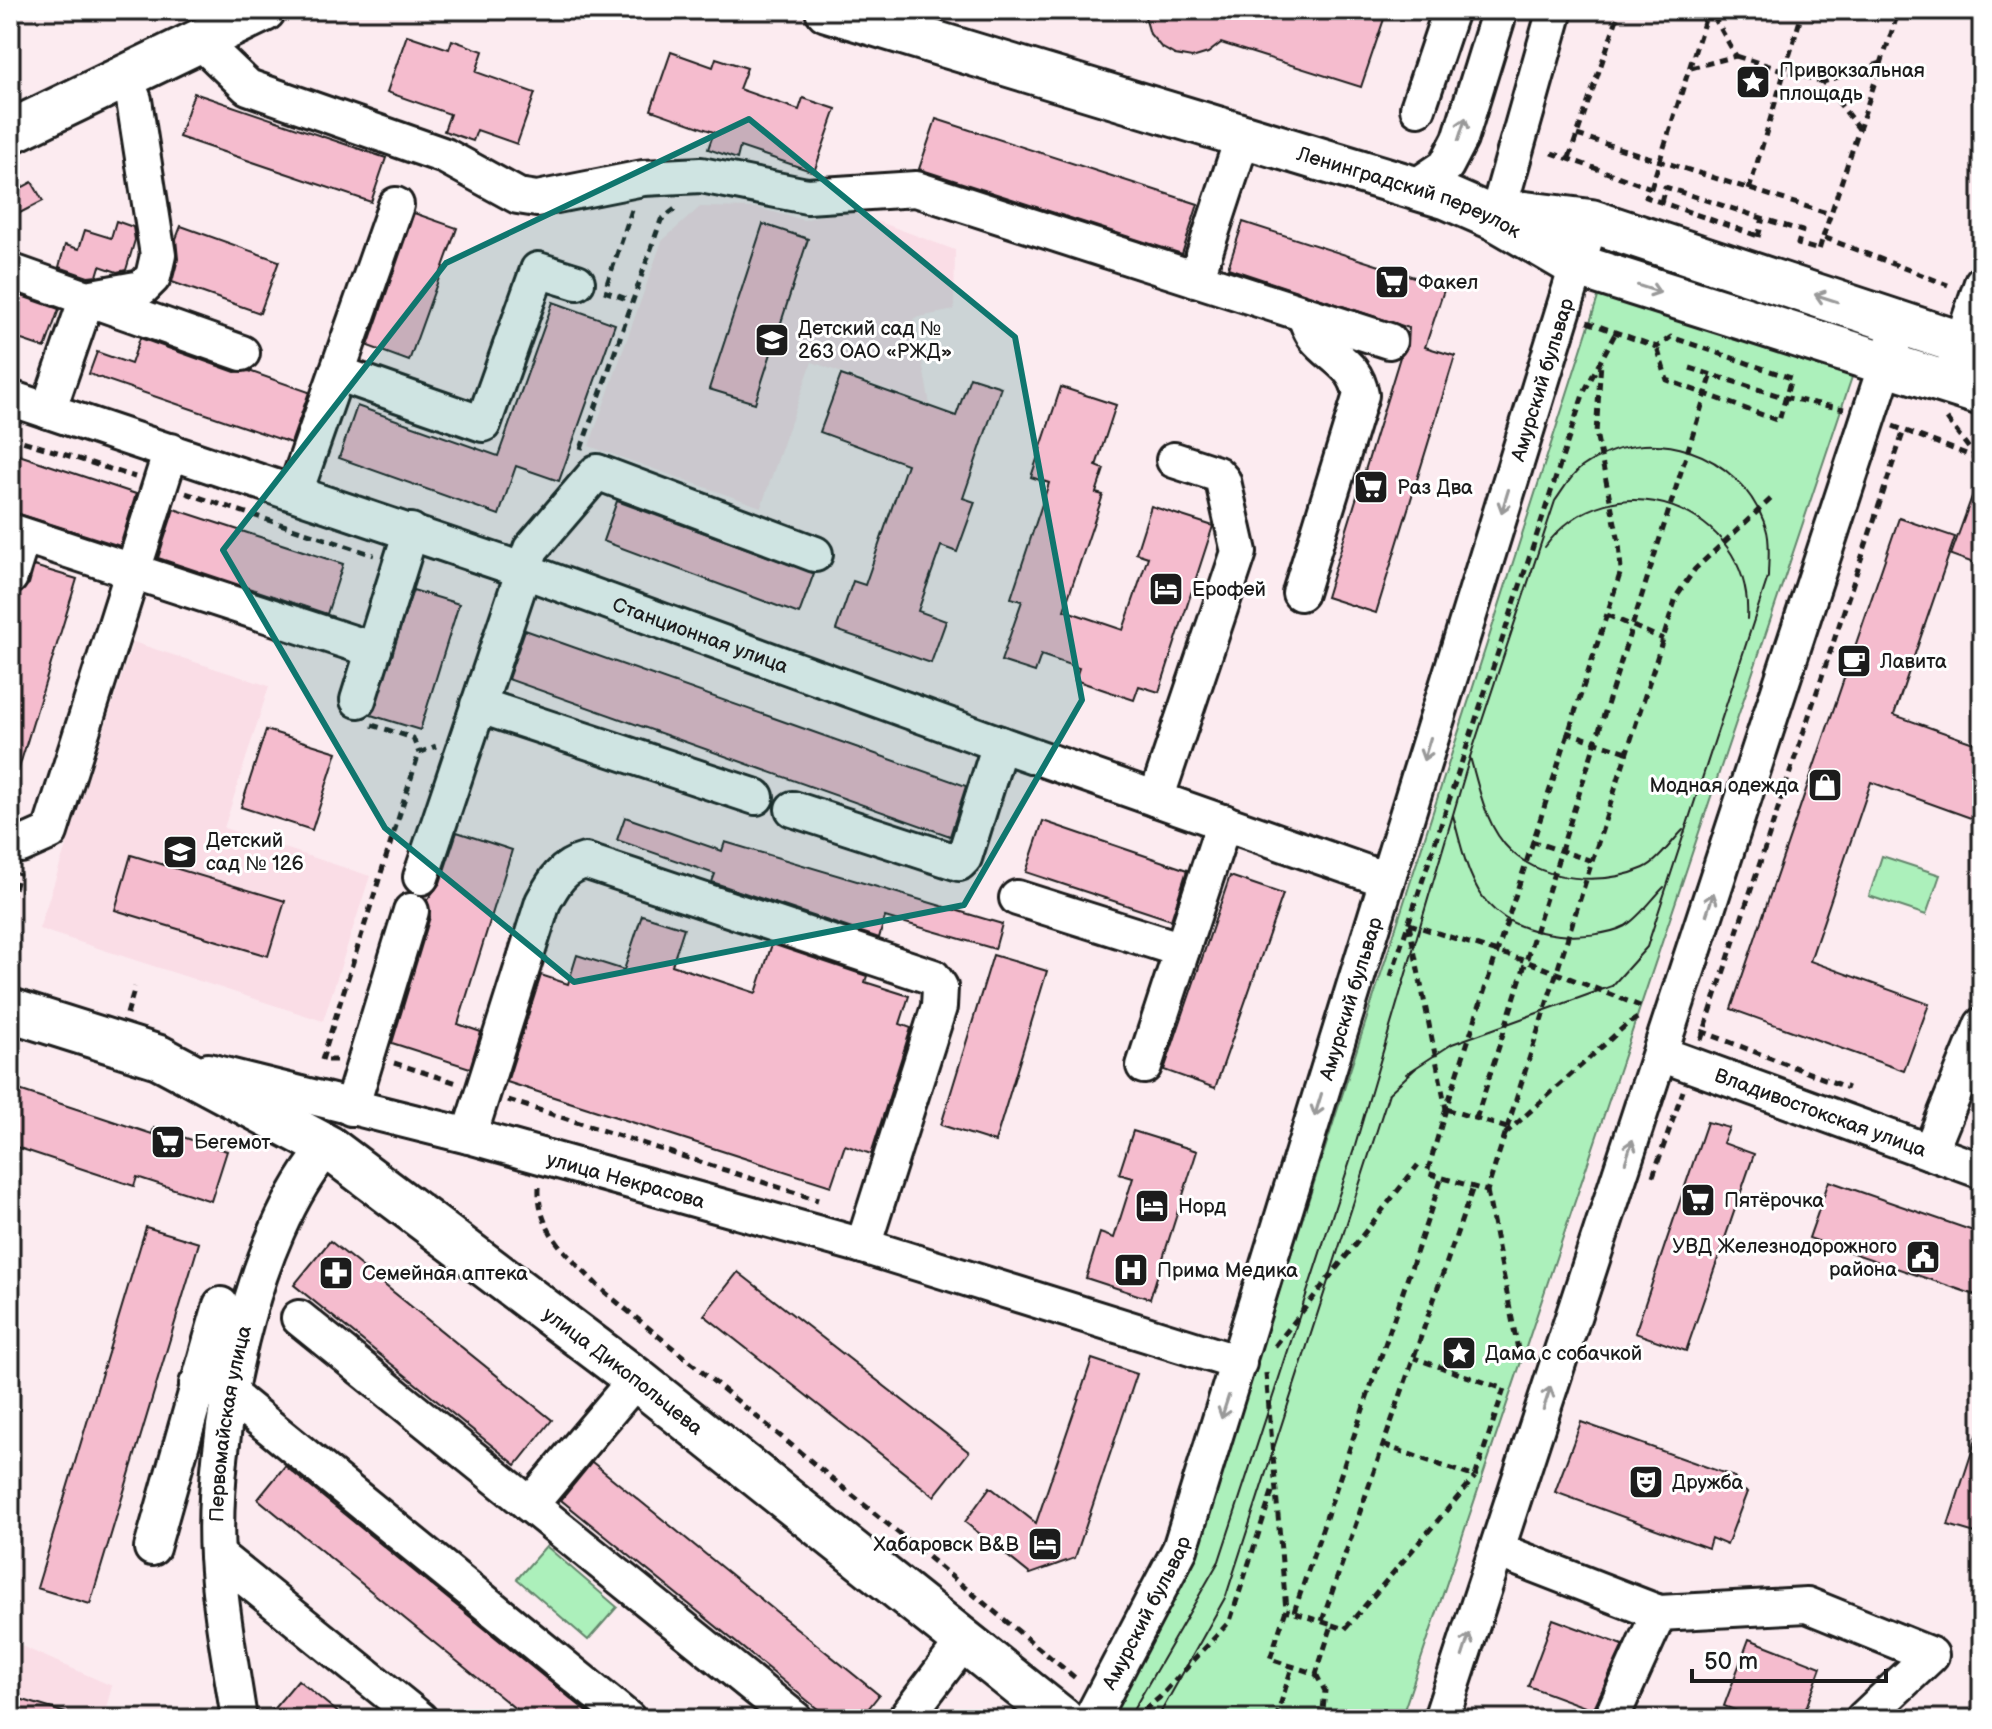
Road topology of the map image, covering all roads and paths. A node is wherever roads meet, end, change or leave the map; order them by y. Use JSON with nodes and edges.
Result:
{"nodes":[{"id":1,"x":264,"y":10,"type":"edge"},
{"id":2,"x":827,"y":10,"type":"edge"},
{"id":3,"x":1451,"y":10,"type":"edge"},
{"id":4,"x":1500,"y":10,"type":"edge"},
{"id":5,"x":1555,"y":10,"type":"edge"},
{"id":6,"x":1574,"y":10,"type":"edge"},
{"id":7,"x":1620,"y":10,"type":"edge"},
{"id":8,"x":1709,"y":10,"type":"edge"},
{"id":9,"x":1803,"y":10,"type":"edge"},
{"id":10,"x":1899,"y":10,"type":"edge"},
{"id":11,"x":200,"y":41,"type":"junction"},
{"id":12,"x":1542,"y":55,"type":"junction"},
{"id":13,"x":1736,"y":56,"type":"junction"},
{"id":14,"x":1881,"y":62,"type":"junction"},
{"id":15,"x":1690,"y":68,"type":"junction"},
{"id":16,"x":1786,"y":71,"type":"junction"},
{"id":17,"x":125,"y":77,"type":"junction"},
{"id":18,"x":1823,"y":82,"type":"junction"},
{"id":19,"x":1418,"y":108,"type":"dead end"},
{"id":20,"x":1859,"y":129,"type":"junction"},
{"id":21,"x":10,"y":132,"type":"edge"},
{"id":22,"x":1577,"y":135,"type":"junction"},
{"id":23,"x":1243,"y":136,"type":"junction"},
{"id":24,"x":1552,"y":153,"type":"dead end"},
{"id":25,"x":1569,"y":158,"type":"junction"},
{"id":26,"x":1657,"y":163,"type":"junction"},
{"id":27,"x":643,"y":178,"type":"junction"},
{"id":28,"x":717,"y":178,"type":"junction"},
{"id":29,"x":1415,"y":187,"type":"junction"},
{"id":30,"x":1651,"y":188,"type":"junction"},
{"id":31,"x":1749,"y":190,"type":"junction"},
{"id":32,"x":1661,"y":202,"type":"junction"},
{"id":33,"x":396,"y":205,"type":"dead end"},
{"id":34,"x":1830,"y":214,"type":"junction"},
{"id":35,"x":1763,"y":218,"type":"junction"},
{"id":36,"x":1496,"y":219,"type":"junction"},
{"id":37,"x":1591,"y":221,"type":"junction"},
{"id":38,"x":1758,"y":236,"type":"junction"},
{"id":39,"x":1823,"y":237,"type":"junction"},
{"id":40,"x":1755,"y":245,"type":"dead end"},
{"id":41,"x":1575,"y":265,"type":"junction"},
{"id":42,"x":10,"y":271,"type":"edge"},
{"id":43,"x":1196,"y":279,"type":"junction"},
{"id":44,"x":1982,"y":283,"type":"edge"},
{"id":45,"x":1948,"y":285,"type":"dead end"},
{"id":46,"x":590,"y":287,"type":"junction"},
{"id":47,"x":87,"y":298,"type":"junction"},
{"id":48,"x":632,"y":301,"type":"junction"},
{"id":49,"x":1304,"y":314,"type":"junction"},
{"id":50,"x":1586,"y":322,"type":"dead end"},
{"id":51,"x":1900,"y":322,"type":"junction"},
{"id":52,"x":1389,"y":341,"type":"dead end"},
{"id":53,"x":1972,"y":346,"type":"edge"},
{"id":54,"x":1657,"y":347,"type":"junction"},
{"id":55,"x":242,"y":353,"type":"dead end"},
{"id":56,"x":1601,"y":360,"type":"dead end"},
{"id":57,"x":1886,"y":365,"type":"junction"},
{"id":58,"x":1690,"y":368,"type":"dead end"},
{"id":59,"x":337,"y":373,"type":"junction"},
{"id":60,"x":1712,"y":374,"type":"junction"},
{"id":61,"x":1705,"y":395,"type":"junction"},
{"id":62,"x":1787,"y":397,"type":"junction"},
{"id":63,"x":10,"y":398,"type":"edge"},
{"id":64,"x":1958,"y":398,"type":"edge"},
{"id":65,"x":1849,"y":410,"type":"dead end"},
{"id":66,"x":48,"y":411,"type":"junction"},
{"id":67,"x":1892,"y":426,"type":"dead end"},
{"id":68,"x":1904,"y":430,"type":"junction"},
{"id":69,"x":171,"y":451,"type":"junction"},
{"id":70,"x":579,"y":455,"type":"dead end"},
{"id":71,"x":1979,"y":459,"type":"edge"},
{"id":72,"x":1174,"y":460,"type":"dead end"},
{"id":73,"x":295,"y":492,"type":"junction"},
{"id":74,"x":1774,"y":496,"type":"dead end"},
{"id":75,"x":411,"y":531,"type":"junction"},
{"id":76,"x":17,"y":534,"type":"edge"},
{"id":77,"x":815,"y":554,"type":"dead end"},
{"id":78,"x":522,"y":570,"type":"junction"},
{"id":79,"x":134,"y":571,"type":"junction"},
{"id":80,"x":10,"y":577,"type":"edge"},
{"id":81,"x":1300,"y":593,"type":"dead end"},
{"id":82,"x":1607,"y":615,"type":"junction"},
{"id":83,"x":1631,"y":628,"type":"junction"},
{"id":84,"x":1663,"y":639,"type":"junction"},
{"id":85,"x":374,"y":650,"type":"junction"},
{"id":86,"x":358,"y":700,"type":"joint"},
{"id":87,"x":478,"y":705,"type":"junction"},
{"id":88,"x":1566,"y":732,"type":"junction"},
{"id":89,"x":1595,"y":742,"type":"junction"},
{"id":90,"x":441,"y":744,"type":"dead end"},
{"id":91,"x":1000,"y":744,"type":"junction"},
{"id":92,"x":1627,"y":752,"type":"junction"},
{"id":93,"x":419,"y":753,"type":"junction"},
{"id":94,"x":756,"y":797,"type":"dead end"},
{"id":95,"x":1156,"y":799,"type":"junction"},
{"id":96,"x":793,"y":809,"type":"dead end"},
{"id":97,"x":1224,"y":822,"type":"junction"},
{"id":98,"x":1531,"y":841,"type":"junction"},
{"id":99,"x":10,"y":842,"type":"edge"},
{"id":100,"x":1561,"y":851,"type":"junction"},
{"id":101,"x":1592,"y":861,"type":"junction"},
{"id":102,"x":421,"y":877,"type":"dead end"},
{"id":103,"x":1387,"y":880,"type":"junction"},
{"id":104,"x":1017,"y":898,"type":"dead end"},
{"id":105,"x":411,"y":911,"type":"dead end"},
{"id":106,"x":1397,"y":920,"type":"dead end"},
{"id":107,"x":1409,"y":924,"type":"junction"},
{"id":108,"x":1182,"y":950,"type":"junction"},
{"id":109,"x":1497,"y":952,"type":"junction"},
{"id":110,"x":1526,"y":961,"type":"junction"},
{"id":111,"x":1556,"y":973,"type":"junction"},
{"id":112,"x":10,"y":1010,"type":"edge"},
{"id":113,"x":1982,"y":1025,"type":"edge"},
{"id":114,"x":1694,"y":1028,"type":"dead end"},
{"id":115,"x":1704,"y":1032,"type":"junction"},
{"id":116,"x":159,"y":1057,"type":"junction"},
{"id":117,"x":1676,"y":1060,"type":"junction"},
{"id":118,"x":365,"y":1061,"type":"junction"},
{"id":119,"x":1144,"y":1066,"type":"dead end"},
{"id":120,"x":1852,"y":1089,"type":"dead end"},
{"id":121,"x":483,"y":1092,"type":"junction"},
{"id":122,"x":351,"y":1108,"type":"junction"},
{"id":123,"x":1446,"y":1109,"type":"junction"},
{"id":124,"x":1476,"y":1119,"type":"junction"},
{"id":125,"x":1506,"y":1131,"type":"junction"},
{"id":126,"x":469,"y":1136,"type":"junction"},
{"id":127,"x":328,"y":1147,"type":"junction"},
{"id":128,"x":1930,"y":1152,"type":"junction"},
{"id":129,"x":1418,"y":1165,"type":"dead end"},
{"id":130,"x":1982,"y":1171,"type":"edge"},
{"id":131,"x":1442,"y":1177,"type":"junction"},
{"id":132,"x":1653,"y":1179,"type":"dead end"},
{"id":133,"x":539,"y":1187,"type":"dead end"},
{"id":134,"x":1473,"y":1187,"type":"junction"},
{"id":135,"x":1487,"y":1191,"type":"junction"},
{"id":136,"x":868,"y":1232,"type":"junction"},
{"id":137,"x":221,"y":1305,"type":"dead end"},
{"id":138,"x":299,"y":1318,"type":"dead end"},
{"id":139,"x":1414,"y":1358,"type":"junction"},
{"id":140,"x":1520,"y":1360,"type":"dead end"},
{"id":141,"x":1258,"y":1361,"type":"junction"},
{"id":142,"x":636,"y":1379,"type":"junction"},
{"id":143,"x":212,"y":1389,"type":"junction"},
{"id":144,"x":1383,"y":1445,"type":"junction"},
{"id":145,"x":1475,"y":1477,"type":"junction"},
{"id":146,"x":1275,"y":1481,"type":"junction"},
{"id":147,"x":530,"y":1505,"type":"junction"},
{"id":148,"x":152,"y":1548,"type":"dead end"},
{"id":149,"x":1497,"y":1550,"type":"junction"},
{"id":150,"x":217,"y":1555,"type":"junction"},
{"id":151,"x":1286,"y":1610,"type":"junction"},
{"id":152,"x":1294,"y":1612,"type":"junction"},
{"id":153,"x":1659,"y":1613,"type":"junction"},
{"id":154,"x":1322,"y":1621,"type":"junction"},
{"id":155,"x":1332,"y":1625,"type":"junction"},
{"id":156,"x":965,"y":1640,"type":"junction"},
{"id":157,"x":1292,"y":1667,"type":"junction"},
{"id":158,"x":1316,"y":1674,"type":"junction"},
{"id":159,"x":1083,"y":1714,"type":"edge"},
{"id":160,"x":239,"y":1719,"type":"edge"},
{"id":161,"x":420,"y":1719,"type":"edge"},
{"id":162,"x":628,"y":1719,"type":"edge"},
{"id":163,"x":795,"y":1719,"type":"edge"},
{"id":164,"x":905,"y":1719,"type":"edge"},
{"id":165,"x":1133,"y":1719,"type":"edge"},
{"id":166,"x":1276,"y":1719,"type":"edge"},
{"id":167,"x":1322,"y":1719,"type":"edge"},
{"id":168,"x":1441,"y":1719,"type":"edge"},
{"id":169,"x":1611,"y":1719,"type":"edge"},
{"id":170,"x":1863,"y":1719,"type":"edge"}],
"edges":[{"from":1,"to":11,"type":"main road"},
{"from":2,"to":23,"type":"main road","name":"Ленинградский переулок"},
{"from":3,"to":19,"type":"street"},
{"from":29,"to":4,"type":"street","one_way":true},
{"from":5,"to":12,"type":"street"},
{"from":6,"to":12,"type":"street"},
{"from":7,"to":22,"type":"path"},
{"from":8,"to":13,"type":"path"},
{"from":8,"to":15,"type":"path"},
{"from":9,"to":16,"type":"path"},
{"from":10,"to":14,"type":"path"},
{"from":11,"to":17,"type":"main road"},
{"from":11,"to":27,"type":"street"},
{"from":12,"to":36,"type":"street"},
{"from":13,"to":15,"type":"path"},
{"from":13,"to":16,"type":"path"},
{"from":14,"to":18,"type":"path"},
{"from":14,"to":20,"type":"path"},
{"from":15,"to":26,"type":"path"},
{"from":16,"to":18,"type":"path"},
{"from":16,"to":31,"type":"path"},
{"from":17,"to":21,"type":"main road"},
{"from":17,"to":47,"type":"street"},
{"from":18,"to":20,"type":"path"},
{"from":20,"to":34,"type":"path"},
{"from":22,"to":25,"type":"path"},
{"from":22,"to":26,"type":"path"},
{"from":23,"to":29,"type":"main road","name":"Ленинградский переулок"},
{"from":23,"to":43,"type":"street"},
{"from":24,"to":25,"type":"path"},
{"from":25,"to":30,"type":"path"},
{"from":26,"to":30,"type":"path"},
{"from":26,"to":31,"type":"path"},
{"from":27,"to":28,"type":"street"},
{"from":27,"to":46,"type":"path"},
{"from":28,"to":43,"type":"street"},
{"from":28,"to":48,"type":"path"},
{"from":29,"to":36,"type":"main road","name":"Ленинградский переулок"},
{"from":30,"to":32,"type":"path"},
{"from":31,"to":34,"type":"path"},
{"from":32,"to":35,"type":"path"},
{"from":32,"to":38,"type":"path"},
{"from":33,"to":59,"type":"street"},
{"from":34,"to":39,"type":"path"},
{"from":35,"to":38,"type":"path"},
{"from":35,"to":39,"type":"path"},
{"from":36,"to":37,"type":"main road"},
{"from":36,"to":41,"type":"main road","name":"Ленинградский переулок"},
{"from":37,"to":41,"type":"street","name":"Амурский бульвар"},
{"from":51,"to":37,"type":"main road","one_way":true},
{"from":38,"to":40,"type":"path"},
{"from":39,"to":45,"type":"path"},
{"from":41,"to":57,"type":"main road","name":"Ленинградский переулок","one_way":true},
{"from":41,"to":103,"type":"street","name":"Амурский бульвар","one_way":true},
{"from":42,"to":47,"type":"street"},
{"from":43,"to":49,"type":"street"},
{"from":44,"to":53,"type":"street"},
{"from":46,"to":48,"type":"path"},
{"from":46,"to":59,"type":"street"},
{"from":47,"to":55,"type":"street"},
{"from":47,"to":66,"type":"street"},
{"from":48,"to":70,"type":"path"},
{"from":49,"to":52,"type":"street"},
{"from":49,"to":81,"type":"street"},
{"from":50,"to":54,"type":"path"},
{"from":51,"to":53,"type":"main road"},
{"from":51,"to":57,"type":"street"},
{"from":53,"to":64,"type":"street"},
{"from":54,"to":61,"type":"path"},
{"from":54,"to":62,"type":"path"},
{"from":56,"to":82,"type":"path"},
{"from":57,"to":64,"type":"main road","name":"Ленинградский переулок"},
{"from":117,"to":57,"type":"street","one_way":true},
{"from":58,"to":60,"type":"path"},
{"from":59,"to":73,"type":"street"},
{"from":60,"to":61,"type":"path"},
{"from":60,"to":62,"type":"path"},
{"from":61,"to":62,"type":"path"},
{"from":61,"to":83,"type":"path"},
{"from":62,"to":65,"type":"path"},
{"from":63,"to":66,"type":"street","name":"Станционная улица"},
{"from":64,"to":71,"type":"path"},
{"from":66,"to":69,"type":"street","name":"Станционная улица"},
{"from":67,"to":68,"type":"path"},
{"from":68,"to":71,"type":"path"},
{"from":68,"to":115,"type":"path"},
{"from":69,"to":73,"type":"street","name":"Станционная улица"},
{"from":69,"to":79,"type":"street"},
{"from":72,"to":95,"type":"street"},
{"from":73,"to":75,"type":"street","name":"Станционная улица"},
{"from":74,"to":84,"type":"path"},
{"from":75,"to":78,"type":"street","name":"Станционная улица"},
{"from":75,"to":85,"type":"street"},
{"from":76,"to":79,"type":"street"},
{"from":76,"to":80,"type":"street"},
{"from":77,"to":78,"type":"street"},
{"from":78,"to":87,"type":"street"},
{"from":78,"to":91,"type":"street","name":"Станционная улица"},
{"from":79,"to":85,"type":"street"},
{"from":79,"to":99,"type":"street"},
{"from":82,"to":83,"type":"path"},
{"from":82,"to":88,"type":"path"},
{"from":83,"to":84,"type":"path"},
{"from":83,"to":89,"type":"path"},
{"from":84,"to":92,"type":"path"},
{"from":85,"to":86,"type":"street"},
{"from":86,"to":93,"type":"path"},
{"from":87,"to":94,"type":"street"},
{"from":87,"to":102,"type":"street"},
{"from":88,"to":89,"type":"path"},
{"from":88,"to":98,"type":"path"},
{"from":89,"to":92,"type":"path"},
{"from":89,"to":100,"type":"path"},
{"from":90,"to":93,"type":"path"},
{"from":91,"to":95,"type":"street","name":"Станционная улица"},
{"from":91,"to":96,"type":"street"},
{"from":92,"to":101,"type":"path"},
{"from":93,"to":118,"type":"path"},
{"from":95,"to":97,"type":"street","name":"Станционная улица"},
{"from":97,"to":103,"type":"street","name":"Станционная улица"},
{"from":97,"to":108,"type":"street"},
{"from":98,"to":100,"type":"path"},
{"from":98,"to":109,"type":"path"},
{"from":100,"to":101,"type":"path"},
{"from":100,"to":110,"type":"path"},
{"from":101,"to":111,"type":"path"},
{"from":103,"to":141,"type":"street","name":"Амурский бульвар","one_way":true},
{"from":104,"to":108,"type":"street"},
{"from":105,"to":118,"type":"street"},
{"from":106,"to":107,"type":"path"},
{"from":107,"to":109,"type":"path"},
{"from":107,"to":123,"type":"path"},
{"from":108,"to":119,"type":"street"},
{"from":109,"to":110,"type":"path"},
{"from":109,"to":123,"type":"path"},
{"from":110,"to":111,"type":"path"},
{"from":110,"to":124,"type":"path"},
{"from":111,"to":125,"type":"path"},
{"from":111,"to":125,"type":"path"},
{"from":112,"to":116,"type":"main road","name":"улица Некрасова"},
{"from":113,"to":128,"type":"street"},
{"from":114,"to":115,"type":"path"},
{"from":115,"to":117,"type":"path"},
{"from":115,"to":120,"type":"path"},
{"from":116,"to":122,"type":"street","name":"улица Некрасова"},
{"from":116,"to":127,"type":"main road","name":"улица Дикопольцева"},
{"from":117,"to":128,"type":"street","name":"Владивостокская улица"},
{"from":117,"to":132,"type":"path"},
{"from":149,"to":117,"type":"street","one_way":true},
{"from":118,"to":121,"type":"path"},
{"from":118,"to":122,"type":"street"},
{"from":121,"to":126,"type":"street"},
{"from":121,"to":136,"type":"path"},
{"from":121,"to":136,"type":"street"},
{"from":122,"to":126,"type":"street","name":"улица Некрасова"},
{"from":123,"to":124,"type":"path"},
{"from":123,"to":131,"type":"path"},
{"from":124,"to":125,"type":"path"},
{"from":125,"to":135,"type":"path"},
{"from":126,"to":136,"type":"street","name":"улица Некрасова"},
{"from":127,"to":142,"type":"main road","name":"улица Дикопольцева"},
{"from":127,"to":143,"type":"street","name":"Первомайская улица"},
{"from":128,"to":130,"type":"street","name":"Владивостокская улица"},
{"from":129,"to":141,"type":"path"},
{"from":131,"to":134,"type":"path"},
{"from":131,"to":152,"type":"path"},
{"from":133,"to":159,"type":"path"},
{"from":134,"to":135,"type":"path"},
{"from":134,"to":139,"type":"path"},
{"from":135,"to":140,"type":"path"},
{"from":136,"to":141,"type":"street","name":"улица Некрасова"},
{"from":137,"to":143,"type":"street"},
{"from":138,"to":147,"type":"street"},
{"from":139,"to":144,"type":"path"},
{"from":139,"to":145,"type":"path"},
{"from":141,"to":146,"type":"path"},
{"from":141,"to":159,"type":"street","name":"Амурский бульвар","one_way":true},
{"from":142,"to":147,"type":"street"},
{"from":142,"to":156,"type":"main road","name":"улица Дикопольцева"},
{"from":143,"to":148,"type":"street"},
{"from":143,"to":150,"type":"street","name":"Первомайская улица"},
{"from":143,"to":162,"type":"street"},
{"from":144,"to":145,"type":"path"},
{"from":144,"to":154,"type":"path"},
{"from":145,"to":155,"type":"path"},
{"from":146,"to":151,"type":"path"},
{"from":146,"to":165,"type":"path"},
{"from":147,"to":163,"type":"street"},
{"from":149,"to":153,"type":"street"},
{"from":168,"to":149,"type":"street","one_way":true},
{"from":150,"to":160,"type":"street","name":"Первомайская улица"},
{"from":150,"to":161,"type":"street"},
{"from":151,"to":152,"type":"path"},
{"from":151,"to":157,"type":"path"},
{"from":152,"to":154,"type":"path"},
{"from":153,"to":169,"type":"street"},
{"from":153,"to":170,"type":"street"},
{"from":154,"to":155,"type":"path"},
{"from":155,"to":158,"type":"path"},
{"from":156,"to":159,"type":"main road","name":"улица Дикопольцева"},
{"from":156,"to":164,"type":"street"},
{"from":157,"to":158,"type":"path"},
{"from":157,"to":166,"type":"path"},
{"from":158,"to":167,"type":"path"}]}
